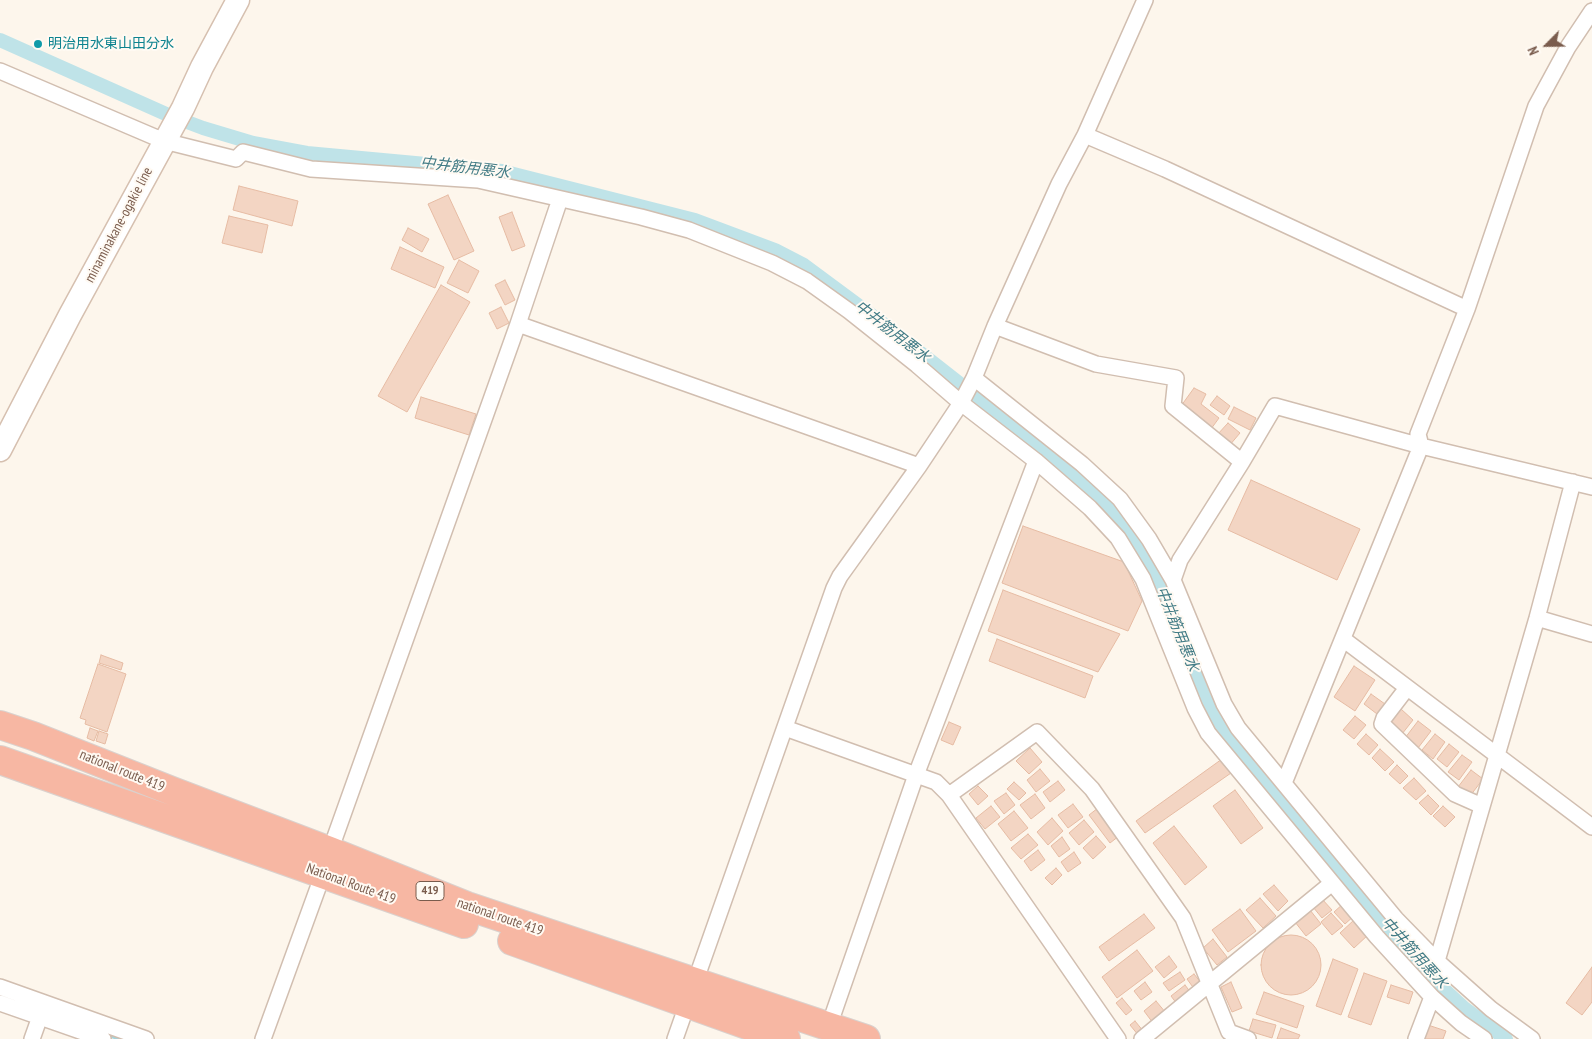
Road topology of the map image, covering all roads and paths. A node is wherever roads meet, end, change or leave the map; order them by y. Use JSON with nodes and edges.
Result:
{"nodes":[{"id":1,"x":238,"y":0,"type":"edge"},
{"id":2,"x":1145,"y":0,"type":"edge"},
{"id":3,"x":1592,"y":11,"type":"edge"},
{"id":4,"x":0,"y":71,"type":"edge"},
{"id":5,"x":1085,"y":135,"type":"junction"},
{"id":6,"x":167,"y":136,"type":"junction"},
{"id":7,"x":560,"y":200,"type":"junction"},
{"id":8,"x":1466,"y":308,"type":"junction"},
{"id":9,"x":518,"y":324,"type":"junction"},
{"id":10,"x":995,"y":326,"type":"junction"},
{"id":11,"x":974,"y":378,"type":"junction"},
{"id":12,"x":961,"y":404,"type":"junction"},
{"id":13,"x":1421,"y":446,"type":"junction"},
{"id":14,"x":0,"y":450,"type":"edge"},
{"id":15,"x":1036,"y":461,"type":"junction"},
{"id":16,"x":1242,"y":462,"type":"junction"},
{"id":17,"x":919,"y":466,"type":"junction"},
{"id":18,"x":1573,"y":482,"type":"junction"},
{"id":19,"x":1592,"y":487,"type":"edge"},
{"id":20,"x":1173,"y":580,"type":"junction"},
{"id":21,"x":1537,"y":618,"type":"junction"},
{"id":22,"x":1190,"y":622,"type":"junction"},
{"id":23,"x":1165,"y":632,"type":"junction"},
{"id":24,"x":1592,"y":634,"type":"edge"},
{"id":25,"x":1344,"y":639,"type":"junction"},
{"id":26,"x":1407,"y":688,"type":"junction"},
{"id":27,"x":0,"y":726,"type":"edge"},
{"id":28,"x":785,"y":728,"type":"junction"},
{"id":29,"x":1497,"y":756,"type":"junction"},
{"id":30,"x":0,"y":760,"type":"edge"},
{"id":31,"x":916,"y":775,"type":"junction"},
{"id":32,"x":1284,"y":783,"type":"junction"},
{"id":33,"x":949,"y":795,"type":"junction"},
{"id":34,"x":1482,"y":806,"type":"junction"},
{"id":35,"x":1592,"y":827,"type":"edge"},
{"id":36,"x":327,"y":862,"type":"junction"},
{"id":37,"x":1332,"y":883,"type":"junction"},
{"id":38,"x":1437,"y":961,"type":"junction"},
{"id":39,"x":1208,"y":984,"type":"junction"},
{"id":40,"x":0,"y":987,"type":"edge"},
{"id":41,"x":690,"y":993,"type":"junction"},
{"id":42,"x":1432,"y":997,"type":"junction"},
{"id":43,"x":0,"y":1003,"type":"edge"},
{"id":44,"x":42,"y":1010,"type":"junction"},
{"id":45,"x":829,"y":1026,"type":"junction"},
{"id":46,"x":32,"y":1039,"type":"edge"},
{"id":47,"x":103,"y":1039,"type":"edge"},
{"id":48,"x":146,"y":1039,"type":"edge"},
{"id":49,"x":263,"y":1039,"type":"edge"},
{"id":50,"x":675,"y":1039,"type":"edge"},
{"id":51,"x":786,"y":1039,"type":"edge"},
{"id":52,"x":866,"y":1039,"type":"edge"},
{"id":53,"x":1118,"y":1039,"type":"edge"},
{"id":54,"x":1142,"y":1039,"type":"edge"},
{"id":55,"x":1248,"y":1039,"type":"edge"},
{"id":56,"x":1416,"y":1039,"type":"edge"},
{"id":57,"x":1484,"y":1039,"type":"edge"},
{"id":58,"x":1532,"y":1039,"type":"edge"}],
"edges":[{"from":1,"to":6,"type":"main road","name":"minaminakane-ogakie line"},
{"from":2,"to":5,"type":"street"},
{"from":3,"to":8,"type":"street"},
{"from":4,"to":6,"type":"street"},
{"from":5,"to":8,"type":"street"},
{"from":5,"to":10,"type":"street"},
{"from":6,"to":7,"type":"street"},
{"from":6,"to":14,"type":"main road","name":"minaminakane-ogakie line"},
{"from":7,"to":9,"type":"street"},
{"from":7,"to":12,"type":"street"},
{"from":8,"to":13,"type":"street"},
{"from":9,"to":17,"type":"street"},
{"from":9,"to":36,"type":"street"},
{"from":10,"to":11,"type":"street"},
{"from":10,"to":16,"type":"street"},
{"from":11,"to":12,"type":"street"},
{"from":11,"to":20,"type":"street"},
{"from":12,"to":15,"type":"street"},
{"from":12,"to":17,"type":"street"},
{"from":13,"to":16,"type":"street"},
{"from":13,"to":18,"type":"street"},
{"from":13,"to":25,"type":"street"},
{"from":15,"to":23,"type":"street"},
{"from":15,"to":31,"type":"street"},
{"from":16,"to":20,"type":"street"},
{"from":17,"to":28,"type":"street"},
{"from":18,"to":19,"type":"street"},
{"from":18,"to":21,"type":"street"},
{"from":20,"to":22,"type":"street"},
{"from":21,"to":24,"type":"street"},
{"from":21,"to":29,"type":"street"},
{"from":22,"to":23,"type":"street"},
{"from":22,"to":32,"type":"street"},
{"from":23,"to":37,"type":"street"},
{"from":25,"to":26,"type":"street"},
{"from":25,"to":32,"type":"street"},
{"from":26,"to":29,"type":"street"},
{"from":26,"to":34,"type":"street"},
{"from":27,"to":36,"type":"highway","name":"national route 419","number":"419"},
{"from":28,"to":31,"type":"street"},
{"from":28,"to":41,"type":"street"},
{"from":29,"to":34,"type":"street"},
{"from":29,"to":35,"type":"street"},
{"from":30,"to":36,"type":"highway","name":"National Route 419","number":"419"},
{"from":31,"to":33,"type":"street"},
{"from":31,"to":45,"type":"street"},
{"from":32,"to":38,"type":"street"},
{"from":33,"to":39,"type":"street"},
{"from":33,"to":53,"type":"street"},
{"from":34,"to":38,"type":"street"},
{"from":36,"to":41,"type":"highway","name":"National Route 419","number":"419"},
{"from":36,"to":49,"type":"street"},
{"from":37,"to":39,"type":"street"},
{"from":37,"to":42,"type":"street"},
{"from":38,"to":58,"type":"street"},
{"from":39,"to":54,"type":"street"},
{"from":39,"to":55,"type":"street"},
{"from":40,"to":44,"type":"street"},
{"from":41,"to":45,"type":"highway","number":"419"},
{"from":41,"to":50,"type":"street"},
{"from":41,"to":51,"type":"highway","name":"National Route 419","number":"419"},
{"from":42,"to":56,"type":"street"},
{"from":42,"to":57,"type":"street"},
{"from":43,"to":44,"type":"street"},
{"from":44,"to":46,"type":"street"},
{"from":44,"to":47,"type":"street"},
{"from":44,"to":48,"type":"street"},
{"from":45,"to":52,"type":"highway","number":"419"}]}
